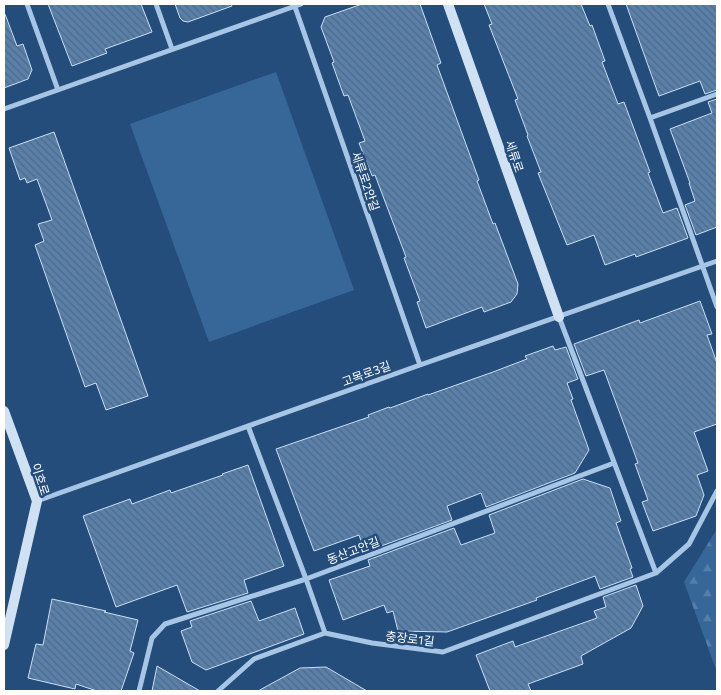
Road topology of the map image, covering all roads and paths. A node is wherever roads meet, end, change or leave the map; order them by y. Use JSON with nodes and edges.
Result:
{"nodes":[{"id":1,"x":26,"y":4,"type":"edge"},
{"id":2,"x":156,"y":4,"type":"edge"},
{"id":3,"x":302,"y":4,"type":"edge"},
{"id":4,"x":448,"y":4,"type":"edge"},
{"id":5,"x":608,"y":4,"type":"edge"},
{"id":6,"x":295,"y":5,"type":"edge"},
{"id":7,"x":172,"y":49,"type":"junction"},
{"id":8,"x":58,"y":90,"type":"junction"},
{"id":9,"x":717,"y":94,"type":"edge"},
{"id":10,"x":4,"y":109,"type":"edge"},
{"id":11,"x":650,"y":118,"type":"junction"},
{"id":12,"x":717,"y":261,"type":"edge"},
{"id":13,"x":703,"y":266,"type":"junction"},
{"id":14,"x":717,"y":307,"type":"edge"},
{"id":15,"x":559,"y":317,"type":"junction"},
{"id":16,"x":420,"y":365,"type":"junction"},
{"id":17,"x":4,"y":411,"type":"edge"},
{"id":18,"x":248,"y":426,"type":"junction"},
{"id":19,"x":614,"y":463,"type":"junction"},
{"id":20,"x":717,"y":491,"type":"edge"},
{"id":21,"x":37,"y":501,"type":"junction"},
{"id":22,"x":656,"y":573,"type":"junction"},
{"id":23,"x":306,"y":579,"type":"junction"},
{"id":24,"x":325,"y":633,"type":"junction"},
{"id":25,"x":4,"y":646,"type":"edge"},
{"id":26,"x":139,"y":691,"type":"edge"},
{"id":27,"x":218,"y":691,"type":"edge"}],
"edges":[{"from":1,"to":8,"type":"street"},
{"from":2,"to":7,"type":"street"},
{"from":3,"to":6,"type":"street"},
{"from":4,"to":15,"type":"street","name":"세류로"},
{"from":5,"to":11,"type":"street"},
{"from":6,"to":7,"type":"street"},
{"from":6,"to":16,"type":"street","name":"세류로2안길"},
{"from":7,"to":8,"type":"street"},
{"from":8,"to":10,"type":"street"},
{"from":9,"to":11,"type":"street"},
{"from":11,"to":13,"type":"street"},
{"from":12,"to":13,"type":"street","name":"고목로3길"},
{"from":13,"to":14,"type":"street"},
{"from":13,"to":15,"type":"street","name":"고목로3길"},
{"from":15,"to":16,"type":"street","name":"고목로3길"},
{"from":15,"to":19,"type":"street"},
{"from":16,"to":18,"type":"street","name":"고목로3길"},
{"from":17,"to":21,"type":"street","name":"이호로"},
{"from":18,"to":21,"type":"street","name":"고목로3길"},
{"from":18,"to":23,"type":"street"},
{"from":19,"to":22,"type":"street"},
{"from":19,"to":23,"type":"street","name":"동산고안길"},
{"from":20,"to":22,"type":"street","name":"충장로1길"},
{"from":21,"to":25,"type":"street","name":"이호로"},
{"from":22,"to":24,"type":"street","name":"충장로1길"},
{"from":23,"to":24,"type":"street"},
{"from":23,"to":26,"type":"street","name":"동산고안길"},
{"from":24,"to":27,"type":"street"}]}
